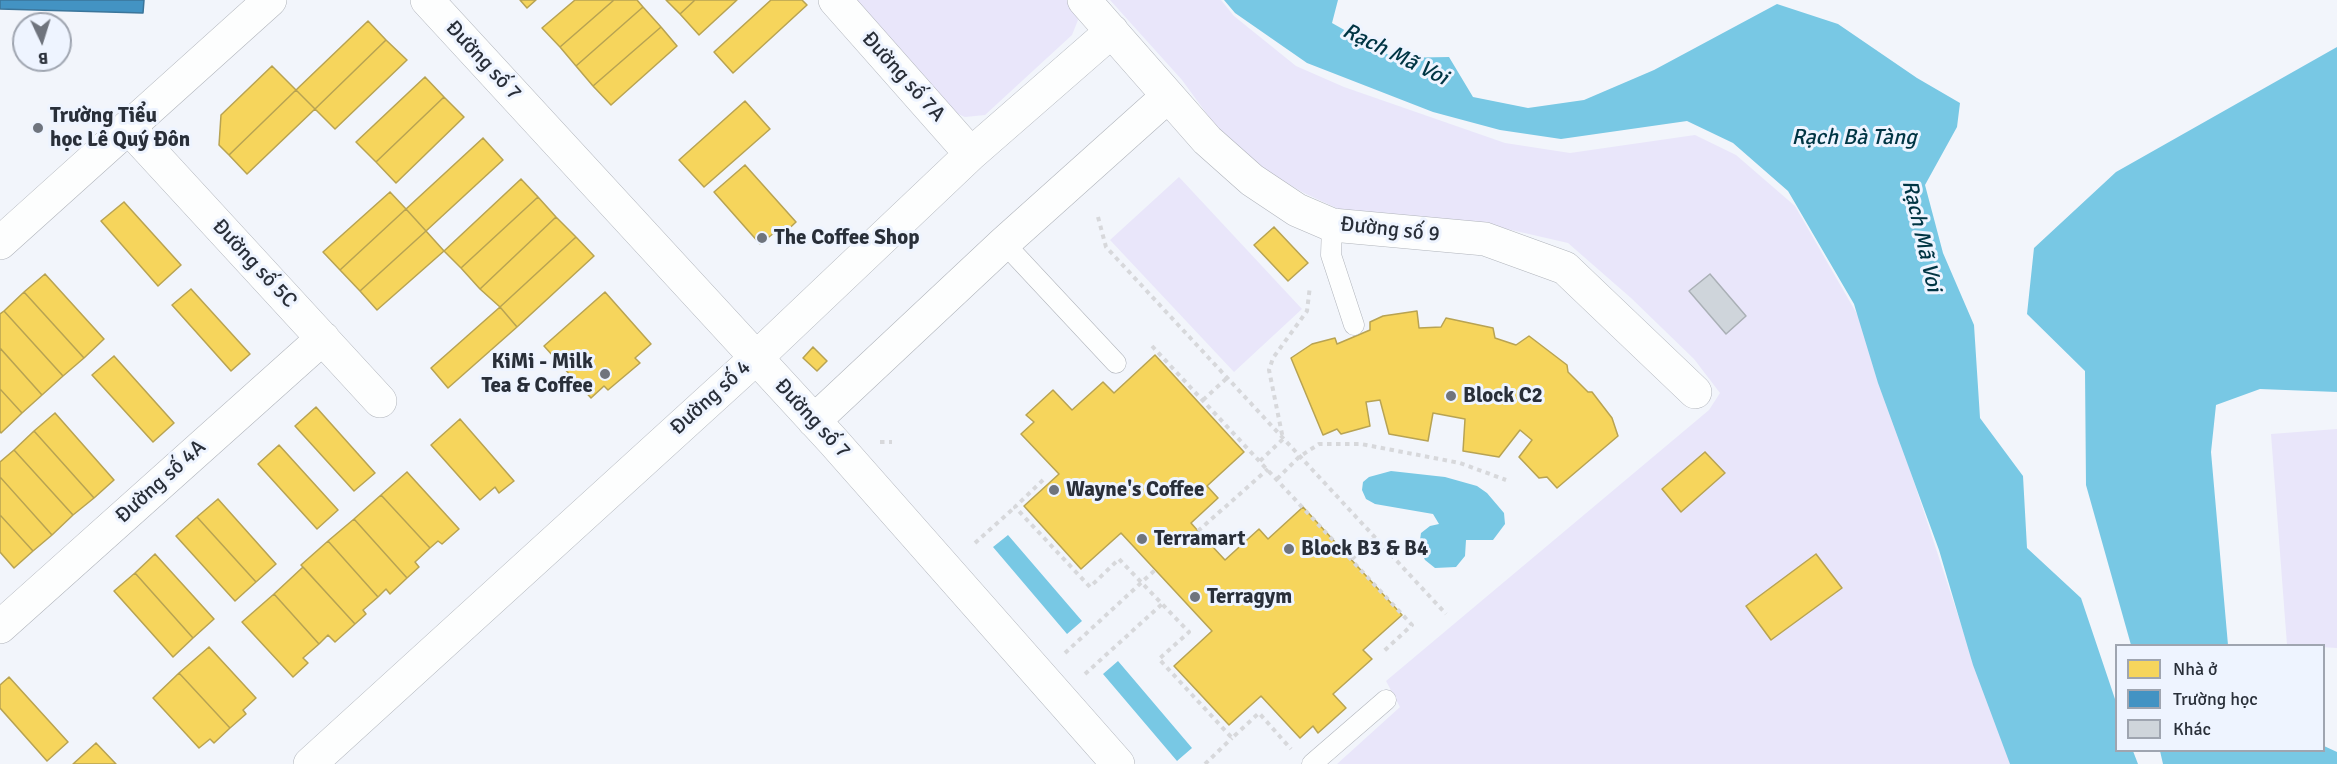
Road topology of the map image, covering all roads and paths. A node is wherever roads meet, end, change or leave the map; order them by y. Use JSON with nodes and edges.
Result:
{"nodes":[{"id":1,"x":270,"y":0,"type":"edge"},
{"id":2,"x":427,"y":0,"type":"edge"},
{"id":3,"x":835,"y":0,"type":"edge"},
{"id":4,"x":1084,"y":0,"type":"edge"},
{"id":5,"x":1112,"y":31,"type":"junction"},
{"id":6,"x":1168,"y":96,"type":"junction"},
{"id":7,"x":128,"y":127,"type":"junction"},
{"id":8,"x":971,"y":154,"type":"junction"},
{"id":9,"x":1098,"y":216,"type":"dead end"},
{"id":10,"x":1332,"y":225,"type":"junction"},
{"id":11,"x":0,"y":243,"type":"edge"},
{"id":12,"x":1004,"y":243,"type":"junction"},
{"id":13,"x":1311,"y":278,"type":"dead end"},
{"id":14,"x":1354,"y":325,"type":"dead end"},
{"id":15,"x":323,"y":338,"type":"junction"},
{"id":16,"x":1152,"y":346,"type":"dead end"},
{"id":17,"x":756,"y":358,"type":"junction"},
{"id":18,"x":1116,"y":363,"type":"dead end"},
{"id":19,"x":1227,"y":378,"type":"junction"},
{"id":20,"x":1695,"y":392,"type":"dead end"},
{"id":21,"x":1203,"y":400,"type":"junction"},
{"id":22,"x":380,"y":401,"type":"dead end"},
{"id":23,"x":814,"y":421,"type":"junction"},
{"id":24,"x":1283,"y":439,"type":"junction"},
{"id":25,"x":1299,"y":458,"type":"junction"},
{"id":26,"x":1260,"y":461,"type":"junction"},
{"id":27,"x":1268,"y":469,"type":"junction"},
{"id":28,"x":1277,"y":478,"type":"junction"},
{"id":29,"x":1043,"y":480,"type":"dead end"},
{"id":30,"x":1506,"y":480,"type":"dead end"},
{"id":31,"x":1015,"y":507,"type":"junction"},
{"id":32,"x":1198,"y":531,"type":"dead end"},
{"id":33,"x":1375,"y":537,"type":"junction"},
{"id":34,"x":975,"y":543,"type":"dead end"},
{"id":35,"x":1352,"y":560,"type":"junction"},
{"id":36,"x":1155,"y":570,"type":"dead end"},
{"id":37,"x":1141,"y":583,"type":"junction"},
{"id":38,"x":1162,"y":603,"type":"junction"},
{"id":39,"x":1446,"y":614,"type":"dead end"},
{"id":40,"x":0,"y":627,"type":"edge"},
{"id":41,"x":1384,"y":651,"type":"dead end"},
{"id":42,"x":1049,"y":686,"type":"junction"},
{"id":43,"x":1386,"y":700,"type":"dead end"},
{"id":44,"x":1232,"y":738,"type":"junction"},
{"id":45,"x":1303,"y":759,"type":"edge"},
{"id":46,"x":310,"y":764,"type":"edge"},
{"id":47,"x":1118,"y":764,"type":"edge"},
{"id":48,"x":1205,"y":764,"type":"edge"}],
"edges":[{"from":1,"to":7,"type":"street"},
{"from":2,"to":17,"type":"street","name":"Đường số 7"},
{"from":3,"to":8,"type":"street","name":"Đường số 7A"},
{"from":4,"to":5,"type":"street","name":"Đường số 9"},
{"from":5,"to":6,"type":"street","name":"Đường số 9"},
{"from":5,"to":8,"type":"street","name":"Đường số 4"},
{"from":6,"to":10,"type":"street","name":"Đường số 9"},
{"from":6,"to":12,"type":"street"},
{"from":7,"to":11,"type":"street"},
{"from":7,"to":15,"type":"street","name":"Đường số 5C"},
{"from":8,"to":17,"type":"street","name":"Đường số 4"},
{"from":9,"to":19,"type":"path"},
{"from":10,"to":14,"type":"lane"},
{"from":10,"to":20,"type":"street","name":"Đường số 9"},
{"from":12,"to":18,"type":"lane"},
{"from":12,"to":23,"type":"street"},
{"from":13,"to":24,"type":"path"},
{"from":15,"to":22,"type":"street","name":"Đường số 5C"},
{"from":15,"to":40,"type":"street","name":"Đường số 4A"},
{"from":16,"to":21,"type":"path"},
{"from":17,"to":23,"type":"street","name":"Đường số 7"},
{"from":17,"to":46,"type":"street","name":"Đường số 4"},
{"from":19,"to":21,"type":"path"},
{"from":19,"to":24,"type":"path"},
{"from":21,"to":26,"type":"path"},
{"from":23,"to":42,"type":"street","name":"Đường số 7"},
{"from":24,"to":25,"type":"path"},
{"from":24,"to":26,"type":"path"},
{"from":25,"to":28,"type":"path"},
{"from":25,"to":30,"type":"path"},
{"from":25,"to":33,"type":"path"},
{"from":26,"to":27,"type":"path"},
{"from":27,"to":28,"type":"path"},
{"from":27,"to":32,"type":"path"},
{"from":28,"to":35,"type":"path"},
{"from":29,"to":31,"type":"path"},
{"from":31,"to":34,"type":"path"},
{"from":31,"to":37,"type":"path"},
{"from":33,"to":35,"type":"path"},
{"from":33,"to":39,"type":"path"},
{"from":35,"to":41,"type":"path"},
{"from":36,"to":37,"type":"path"},
{"from":37,"to":38,"type":"path"},
{"from":37,"to":42,"type":"path"},
{"from":38,"to":42,"type":"path"},
{"from":38,"to":44,"type":"path"},
{"from":42,"to":47,"type":"street","name":"Đường số 7"},
{"from":43,"to":45,"type":"lane"},
{"from":44,"to":45,"type":"path"},
{"from":44,"to":48,"type":"path"}]}
